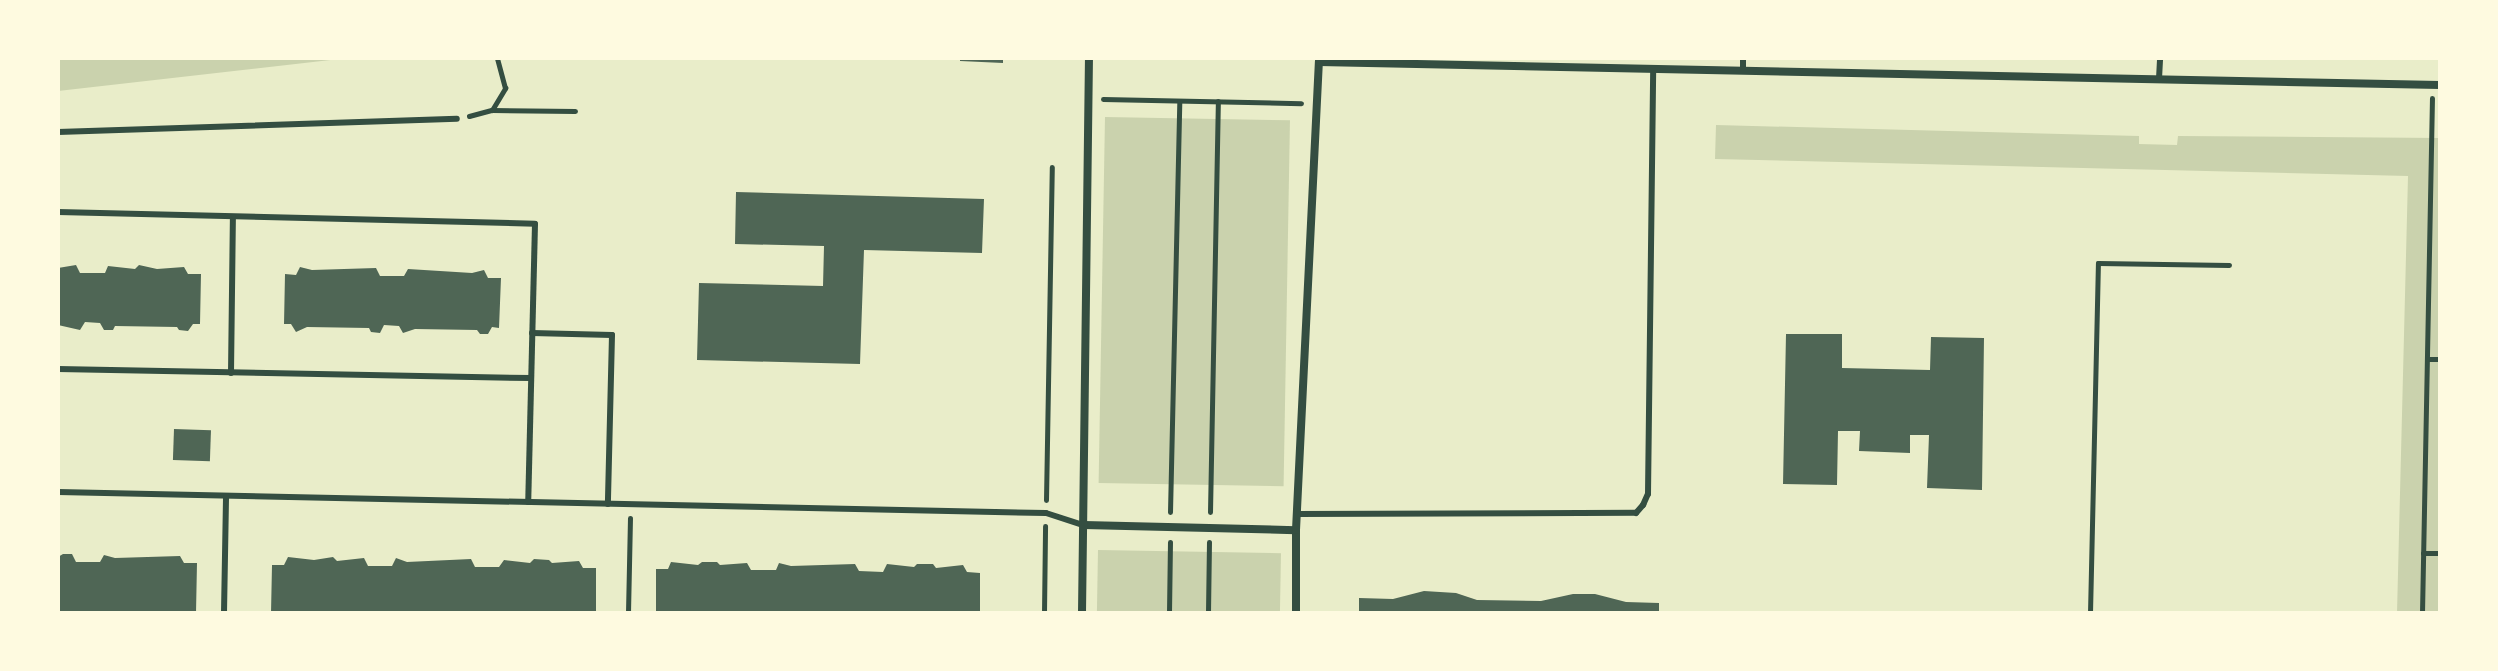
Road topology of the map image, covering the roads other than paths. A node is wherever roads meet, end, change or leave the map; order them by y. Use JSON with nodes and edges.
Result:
{"nodes":[{"id":1,"x":1089,"y":58,"type":"edge"},
{"id":2,"x":1743,"y":58,"type":"edge"},
{"id":3,"x":2160,"y":58,"type":"edge"},
{"id":4,"x":1653,"y":69,"type":"junction"},
{"id":5,"x":1743,"y":70,"type":"junction"},
{"id":6,"x":2159,"y":79,"type":"junction"},
{"id":7,"x":2436,"y":85,"type":"edge"},
{"id":8,"x":457,"y":119,"type":"road end"},
{"id":9,"x":58,"y":132,"type":"edge"},
{"id":10,"x":58,"y":212,"type":"edge"},
{"id":11,"x":233,"y":217,"type":"junction"},
{"id":12,"x":532,"y":333,"type":"junction"},
{"id":13,"x":58,"y":369,"type":"edge"},
{"id":14,"x":231,"y":373,"type":"junction"},
{"id":15,"x":531,"y":378,"type":"junction"},
{"id":16,"x":58,"y":492,"type":"edge"},
{"id":17,"x":226,"y":496,"type":"junction"},
{"id":18,"x":528,"y":502,"type":"junction"},
{"id":19,"x":608,"y":504,"type":"junction"},
{"id":20,"x":1297,"y":514,"type":"junction"},
{"id":21,"x":1084,"y":525,"type":"junction"},
{"id":22,"x":1296,"y":530,"type":"junction"},
{"id":23,"x":224,"y":613,"type":"edge"},
{"id":24,"x":1082,"y":613,"type":"edge"},
{"id":25,"x":1296,"y":613,"type":"edge"}],
"edges":[{"from":1,"to":21,"type":"street"},
{"from":2,"to":5,"type":"lane"},
{"from":3,"to":6,"type":"lane"},
{"from":4,"to":5,"type":"street"},
{"from":4,"to":20,"type":"street"},
{"from":4,"to":20,"type":"lane"},
{"from":5,"to":6,"type":"street"},
{"from":6,"to":7,"type":"street"},
{"from":8,"to":9,"type":"lane"},
{"from":10,"to":11,"type":"lane"},
{"from":11,"to":12,"type":"lane"},
{"from":11,"to":14,"type":"lane"},
{"from":12,"to":15,"type":"lane"},
{"from":12,"to":19,"type":"lane"},
{"from":13,"to":14,"type":"lane"},
{"from":14,"to":15,"type":"lane"},
{"from":15,"to":18,"type":"lane"},
{"from":16,"to":17,"type":"lane"},
{"from":17,"to":18,"type":"lane"},
{"from":17,"to":23,"type":"lane"},
{"from":18,"to":19,"type":"lane"},
{"from":19,"to":21,"type":"lane"},
{"from":20,"to":22,"type":"street"},
{"from":21,"to":22,"type":"street"},
{"from":21,"to":24,"type":"street"},
{"from":22,"to":25,"type":"street"}]}
